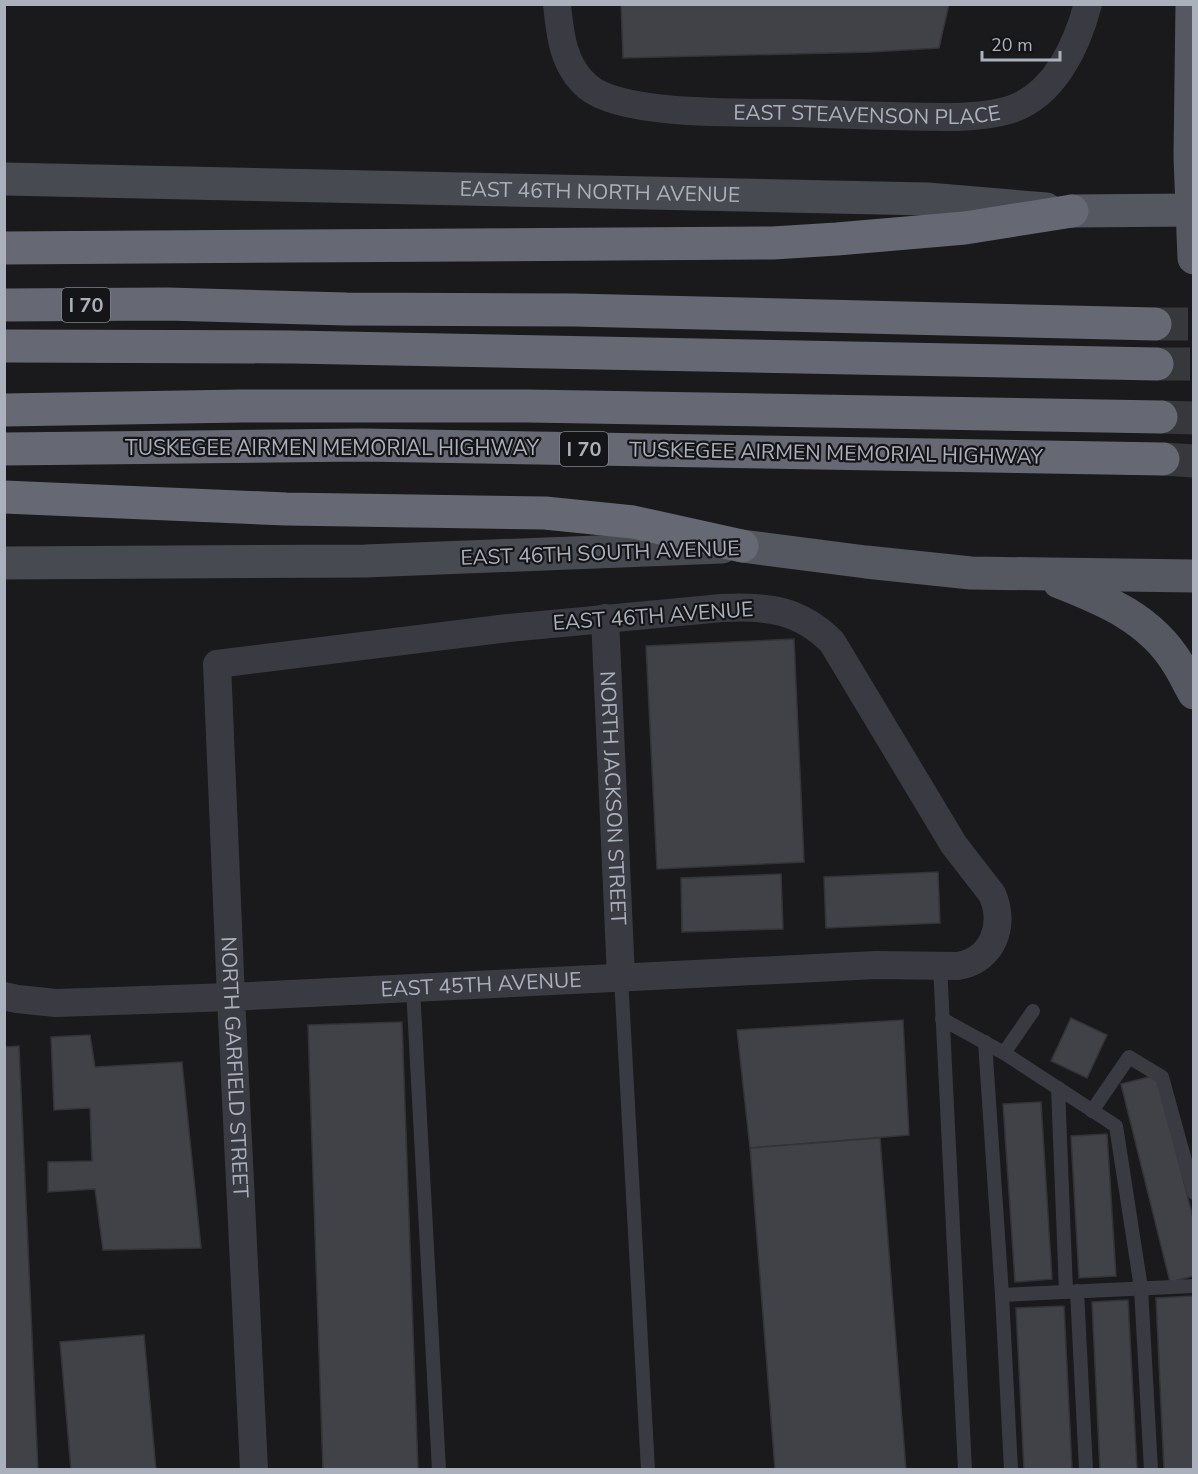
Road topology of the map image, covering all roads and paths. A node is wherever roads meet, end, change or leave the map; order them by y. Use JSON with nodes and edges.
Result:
{"nodes":[{"id":1,"x":557,"y":4,"type":"edge"},
{"id":2,"x":1088,"y":4,"type":"edge"},
{"id":3,"x":1192,"y":4,"type":"edge"},
{"id":4,"x":4,"y":179,"type":"edge"},
{"id":5,"x":1193,"y":210,"type":"edge"},
{"id":6,"x":1072,"y":211,"type":"junction"},
{"id":7,"x":4,"y":248,"type":"edge"},
{"id":8,"x":1194,"y":258,"type":"edge"},
{"id":9,"x":4,"y":305,"type":"edge"},
{"id":10,"x":1155,"y":324,"type":"tunnel mouth"},
{"id":11,"x":4,"y":346,"type":"edge"},
{"id":12,"x":1157,"y":364,"type":"tunnel mouth"},
{"id":13,"x":4,"y":410,"type":"edge"},
{"id":14,"x":1161,"y":417,"type":"tunnel mouth"},
{"id":15,"x":4,"y":449,"type":"edge"},
{"id":16,"x":1163,"y":459,"type":"tunnel mouth"},
{"id":17,"x":4,"y":497,"type":"edge"},
{"id":18,"x":742,"y":546,"type":"junction"},
{"id":19,"x":4,"y":563,"type":"edge"},
{"id":20,"x":1040,"y":574,"type":"junction"},
{"id":21,"x":1194,"y":576,"type":"edge"},
{"id":22,"x":605,"y":618,"type":"junction"},
{"id":23,"x":217,"y":664,"type":"joint"},
{"id":24,"x":1194,"y":693,"type":"edge"},
{"id":25,"x":949,"y":965,"type":"junction"},
{"id":26,"x":621,"y":978,"type":"junction"},
{"id":27,"x":413,"y":988,"type":"junction"},
{"id":28,"x":4,"y":996,"type":"edge"},
{"id":29,"x":231,"y":998,"type":"junction"},
{"id":30,"x":1033,"y":1011,"type":"dead end"},
{"id":31,"x":942,"y":1019,"type":"junction"},
{"id":32,"x":985,"y":1042,"type":"junction"},
{"id":33,"x":1004,"y":1053,"type":"junction"},
{"id":34,"x":1058,"y":1088,"type":"junction"},
{"id":35,"x":1092,"y":1110,"type":"junction"},
{"id":36,"x":1194,"y":1193,"type":"edge"},
{"id":37,"x":1194,"y":1286,"type":"edge"},
{"id":38,"x":1141,"y":1288,"type":"junction"},
{"id":39,"x":1072,"y":1291,"type":"junction"},
{"id":40,"x":1002,"y":1294,"type":"junction"},
{"id":41,"x":254,"y":1470,"type":"edge"},
{"id":42,"x":439,"y":1470,"type":"edge"},
{"id":43,"x":648,"y":1470,"type":"edge"},
{"id":44,"x":965,"y":1470,"type":"edge"},
{"id":45,"x":1011,"y":1470,"type":"edge"},
{"id":46,"x":1086,"y":1470,"type":"edge"},
{"id":47,"x":1150,"y":1470,"type":"edge"}],
"edges":[{"from":1,"to":2,"type":"street","name":"EAST STEAVENSON PLACE"},
{"from":3,"to":5,"type":"main road"},
{"from":4,"to":6,"type":"main road","name":"EAST 46TH NORTH AVENUE"},
{"from":5,"to":6,"type":"main road","name":"EAST 46TH NORTH AVENUE"},
{"from":5,"to":8,"type":"main road"},
{"from":6,"to":7,"type":"highway"},
{"from":9,"to":10,"type":"highway","number":"I 70"},
{"from":11,"to":12,"type":"highway"},
{"from":13,"to":14,"type":"highway"},
{"from":15,"to":16,"type":"highway","name":"TUSKEGEE AIRMEN MEMORIAL HIGHWAY","number":"I 70"},
{"from":17,"to":18,"type":"highway"},
{"from":18,"to":19,"type":"main road","name":"EAST 46TH SOUTH AVENUE"},
{"from":18,"to":20,"type":"main road","name":"EAST 46TH SOUTH AVENUE"},
{"from":20,"to":21,"type":"main road","name":"EAST 46TH SOUTH AVENUE"},
{"from":20,"to":24,"type":"main road"},
{"from":22,"to":23,"type":"street","name":"EAST 46TH AVENUE"},
{"from":22,"to":25,"type":"street","name":"EAST 46TH AVENUE"},
{"from":22,"to":26,"type":"street","name":"NORTH JACKSON STREET"},
{"from":23,"to":29,"type":"street","name":"NORTH GARFIELD STREET"},
{"from":25,"to":26,"type":"street","name":"EAST 45TH AVENUE"},
{"from":25,"to":31,"type":"lane"},
{"from":26,"to":27,"type":"street","name":"EAST 45TH AVENUE"},
{"from":26,"to":43,"type":"lane"},
{"from":27,"to":29,"type":"street","name":"EAST 45TH AVENUE"},
{"from":27,"to":42,"type":"lane"},
{"from":28,"to":29,"type":"street","name":"EAST 45TH AVENUE"},
{"from":29,"to":41,"type":"street","name":"NORTH GARFIELD STREET"},
{"from":30,"to":33,"type":"lane"},
{"from":31,"to":32,"type":"lane"},
{"from":31,"to":44,"type":"lane"},
{"from":32,"to":33,"type":"lane"},
{"from":32,"to":40,"type":"lane"},
{"from":33,"to":34,"type":"lane"},
{"from":34,"to":35,"type":"lane"},
{"from":34,"to":39,"type":"lane"},
{"from":35,"to":36,"type":"lane"},
{"from":35,"to":38,"type":"lane"},
{"from":37,"to":38,"type":"lane"},
{"from":38,"to":39,"type":"lane"},
{"from":38,"to":47,"type":"lane"},
{"from":39,"to":40,"type":"lane"},
{"from":39,"to":46,"type":"lane"},
{"from":40,"to":45,"type":"lane"}]}
